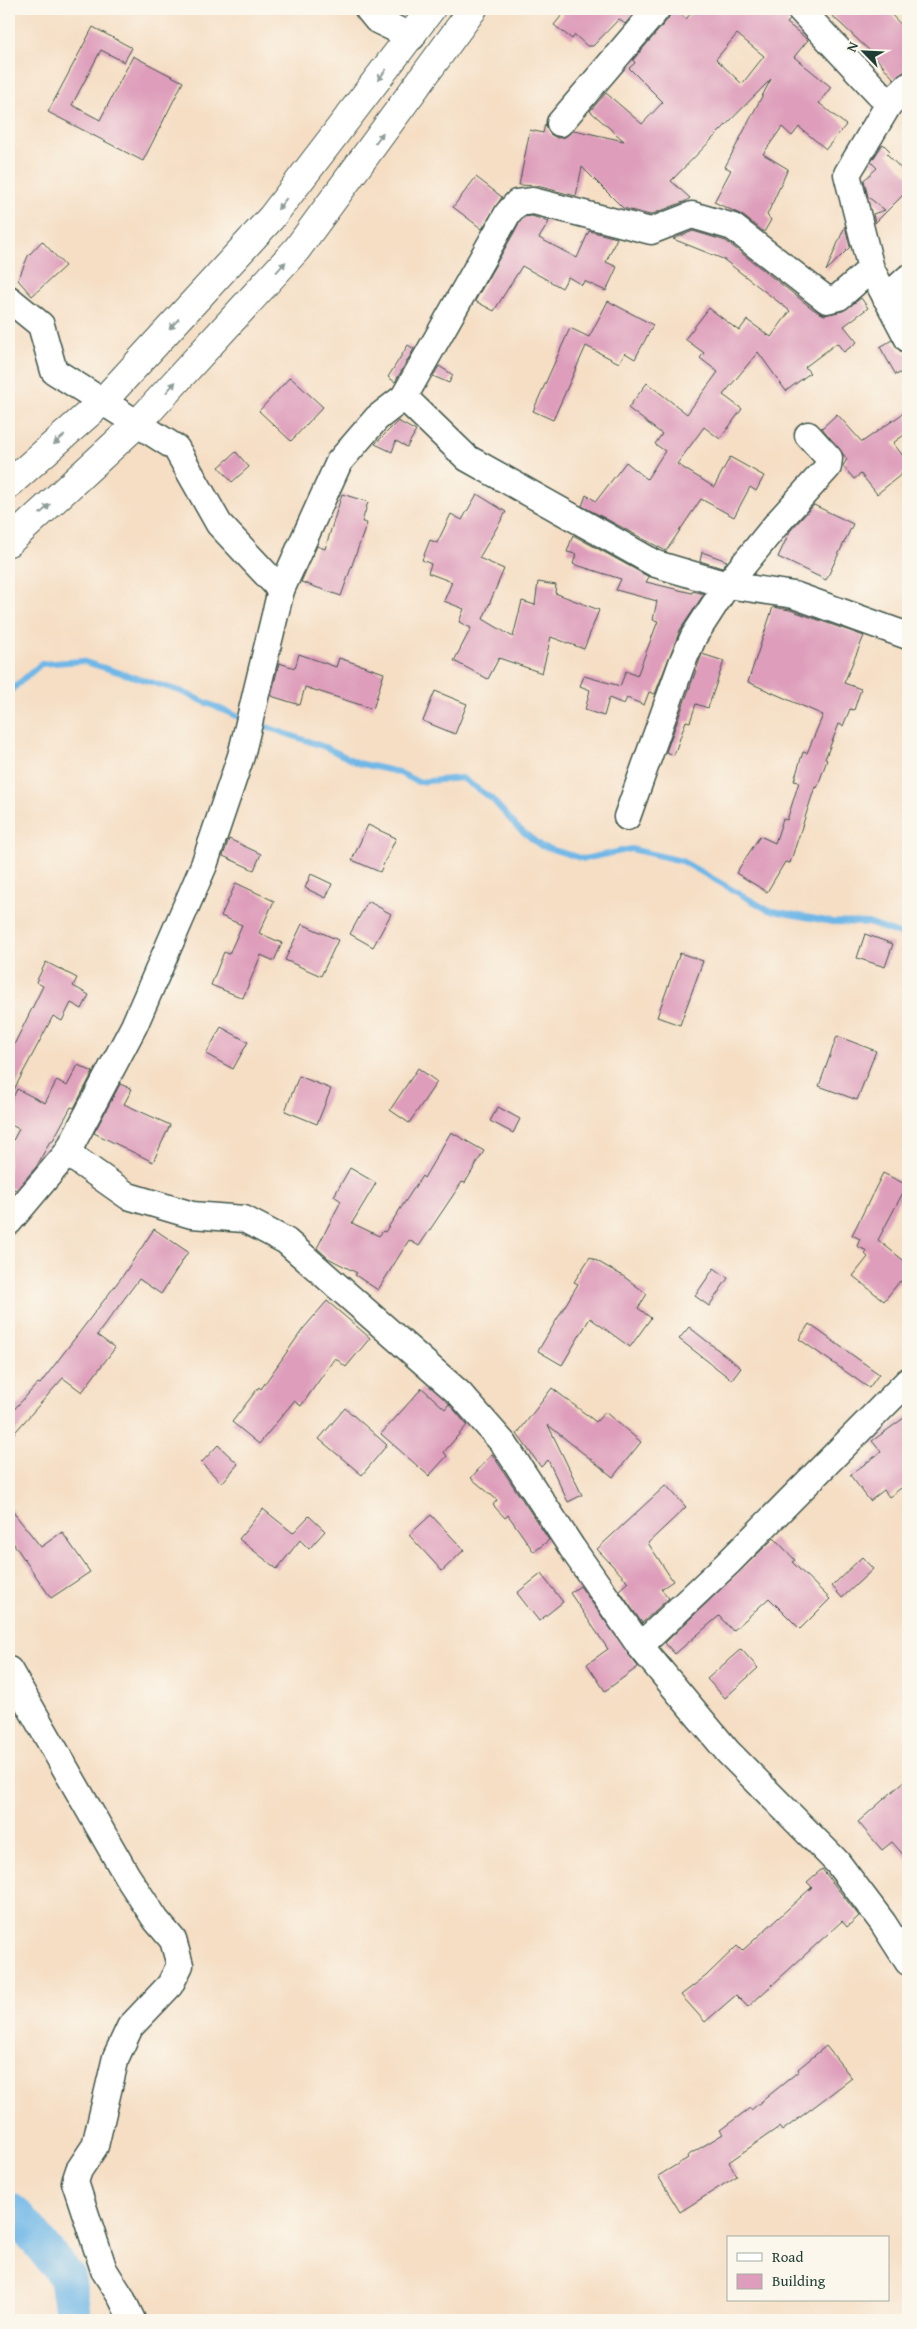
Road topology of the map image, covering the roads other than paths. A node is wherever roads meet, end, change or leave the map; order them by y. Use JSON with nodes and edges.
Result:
{"nodes":[{"id":1,"x":431,"y":9,"type":"edge"},
{"id":2,"x":473,"y":9,"type":"edge"},
{"id":3,"x":657,"y":9,"type":"edge"},
{"id":4,"x":800,"y":9,"type":"edge"},
{"id":5,"x":376,"y":12,"type":"edge"},
{"id":6,"x":412,"y":37,"type":"junction"},
{"id":7,"x":908,"y":86,"type":"edge"},
{"id":8,"x":889,"y":104,"type":"junction"},
{"id":9,"x":560,"y":123,"type":"dead end"},
{"id":10,"x":872,"y":269,"type":"junction"},
{"id":11,"x":908,"y":278,"type":"edge"},
{"id":12,"x":886,"y":298,"type":"junction"},
{"id":13,"x":9,"y":299,"type":"edge"},
{"id":14,"x":908,"y":339,"type":"edge"},
{"id":15,"x":404,"y":397,"type":"junction"},
{"id":16,"x":103,"y":401,"type":"junction"},
{"id":17,"x":138,"y":423,"type":"junction"},
{"id":18,"x":808,"y":435,"type":"dead end"},
{"id":19,"x":9,"y":484,"type":"edge"},
{"id":20,"x":9,"y":542,"type":"edge"},
{"id":21,"x":727,"y":585,"type":"junction"},
{"id":22,"x":281,"y":590,"type":"junction"},
{"id":23,"x":908,"y":636,"type":"edge"},
{"id":24,"x":626,"y":817,"type":"dead end"},
{"id":25,"x":67,"y":1153,"type":"junction"},
{"id":26,"x":9,"y":1222,"type":"edge"},
{"id":27,"x":908,"y":1381,"type":"edge"},
{"id":28,"x":640,"y":1646,"type":"junction"},
{"id":29,"x":9,"y":1670,"type":"edge"},
{"id":30,"x":908,"y":1962,"type":"edge"},
{"id":31,"x":132,"y":2320,"type":"edge"}],
"edges":[{"from":1,"to":6,"type":"main road"},
{"from":17,"to":2,"type":"main road","one_way":true},
{"from":3,"to":9,"type":"street"},
{"from":4,"to":8,"type":"street"},
{"from":5,"to":6,"type":"street"},
{"from":6,"to":16,"type":"main road","one_way":true},
{"from":7,"to":8,"type":"street"},
{"from":8,"to":10,"type":"street"},
{"from":10,"to":12,"type":"street"},
{"from":10,"to":15,"type":"street"},
{"from":11,"to":12,"type":"street"},
{"from":12,"to":14,"type":"street"},
{"from":13,"to":16,"type":"street"},
{"from":15,"to":21,"type":"street"},
{"from":15,"to":22,"type":"street"},
{"from":16,"to":17,"type":"street"},
{"from":16,"to":19,"type":"main road","one_way":true},
{"from":20,"to":17,"type":"main road","one_way":true},
{"from":17,"to":22,"type":"street"},
{"from":18,"to":21,"type":"street"},
{"from":21,"to":23,"type":"street"},
{"from":21,"to":24,"type":"street"},
{"from":22,"to":25,"type":"street"},
{"from":25,"to":26,"type":"street"},
{"from":25,"to":28,"type":"street"},
{"from":27,"to":28,"type":"street"},
{"from":28,"to":30,"type":"street"},
{"from":29,"to":31,"type":"street"}]}
